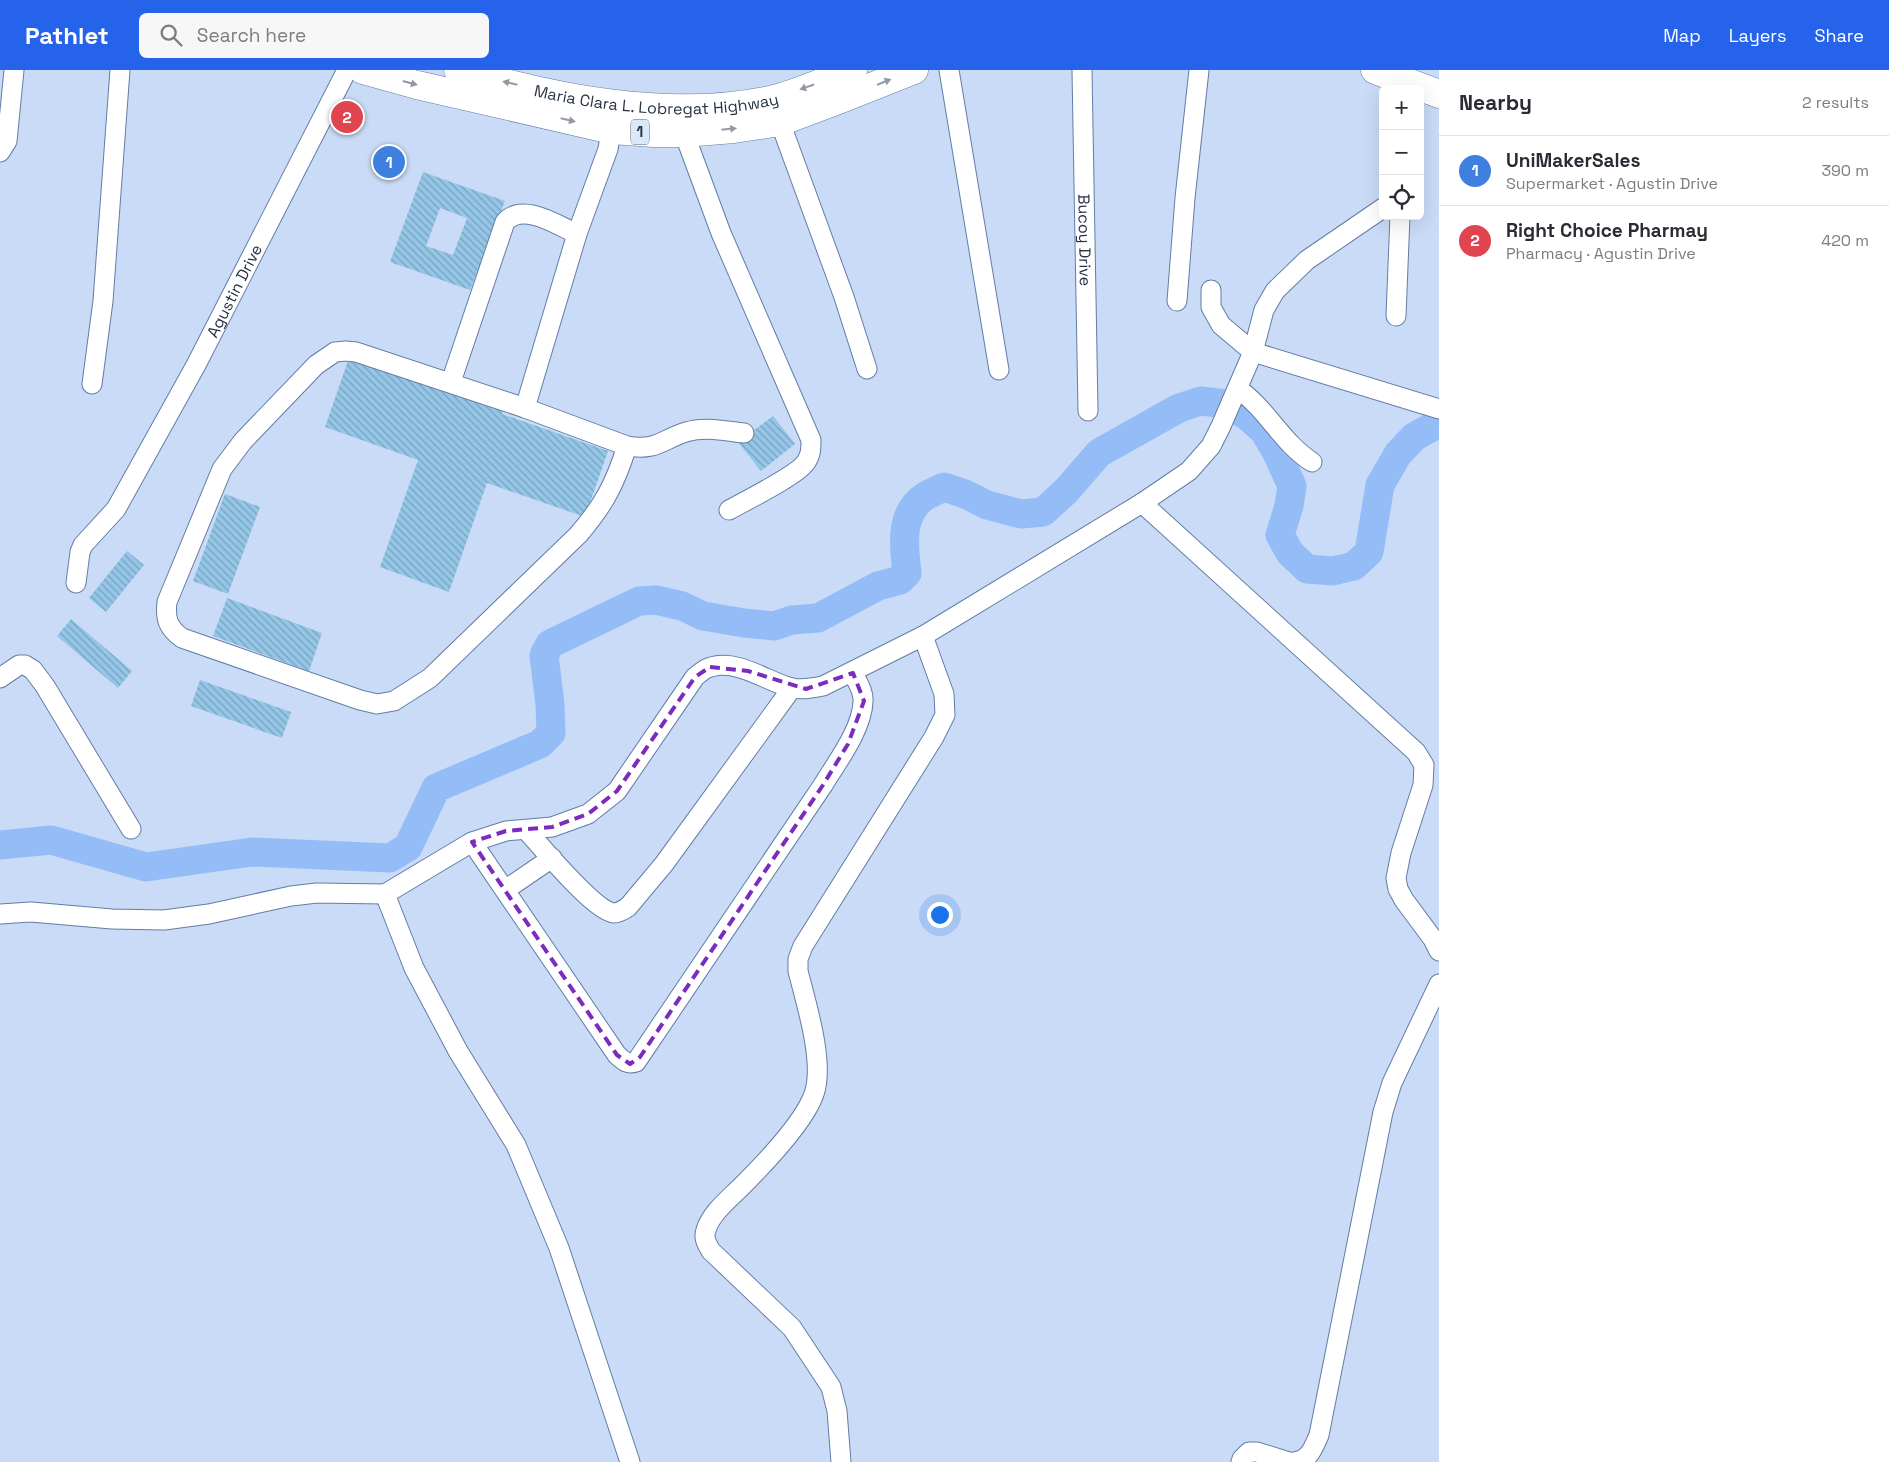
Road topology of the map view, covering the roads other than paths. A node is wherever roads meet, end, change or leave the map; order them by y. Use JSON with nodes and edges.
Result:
{"nodes":[{"id":1,"x":14,"y":70,"type":"edge"},
{"id":2,"x":120,"y":70,"type":"edge"},
{"id":3,"x":364,"y":70,"type":"edge"},
{"id":4,"x":458,"y":70,"type":"edge"},
{"id":5,"x":853,"y":70,"type":"edge"},
{"id":6,"x":914,"y":70,"type":"edge"},
{"id":7,"x":949,"y":70,"type":"edge"},
{"id":8,"x":1082,"y":70,"type":"edge"},
{"id":9,"x":1199,"y":70,"type":"edge"},
{"id":10,"x":1376,"y":70,"type":"edge"},
{"id":11,"x":1410,"y":81,"type":"edge"},
{"id":12,"x":1439,"y":94,"type":"edge"},
{"id":13,"x":613,"y":116,"type":"junction"},
{"id":14,"x":780,"y":122,"type":"junction"},
{"id":15,"x":684,"y":133,"type":"junction"},
{"id":16,"x":0,"y":152,"type":"edge"},
{"id":17,"x":1379,"y":211,"type":"edge"},
{"id":18,"x":1400,"y":220,"type":"edge"},
{"id":19,"x":577,"y":234,"type":"junction"},
{"id":20,"x":1211,"y":290,"type":"dead end"},
{"id":21,"x":1177,"y":301,"type":"dead end"},
{"id":22,"x":1396,"y":316,"type":"dead end"},
{"id":23,"x":1253,"y":352,"type":"junction"},
{"id":24,"x":867,"y":368,"type":"dead end"},
{"id":25,"x":999,"y":370,"type":"dead end"},
{"id":26,"x":451,"y":382,"type":"junction"},
{"id":27,"x":92,"y":384,"type":"dead end"},
{"id":28,"x":1235,"y":396,"type":"junction"},
{"id":29,"x":524,"y":408,"type":"junction"},
{"id":30,"x":1439,"y":409,"type":"edge"},
{"id":31,"x":1088,"y":411,"type":"dead end"},
{"id":32,"x":744,"y":434,"type":"dead end"},
{"id":33,"x":627,"y":446,"type":"junction"},
{"id":34,"x":1312,"y":462,"type":"dead end"},
{"id":35,"x":1142,"y":503,"type":"junction"},
{"id":36,"x":729,"y":510,"type":"dead end"},
{"id":37,"x":76,"y":584,"type":"dead end"},
{"id":38,"x":923,"y":636,"type":"junction"},
{"id":39,"x":853,"y":673,"type":"junction"},
{"id":40,"x":0,"y":678,"type":"edge"},
{"id":41,"x":792,"y":688,"type":"junction"},
{"id":42,"x":131,"y":829,"type":"dead end"},
{"id":43,"x":526,"y":830,"type":"junction"},
{"id":44,"x":472,"y":842,"type":"junction"},
{"id":45,"x":552,"y":858,"type":"junction"},
{"id":46,"x":505,"y":890,"type":"junction"},
{"id":47,"x":385,"y":894,"type":"junction"},
{"id":48,"x":0,"y":914,"type":"edge"},
{"id":49,"x":1439,"y":951,"type":"edge"},
{"id":50,"x":1439,"y":984,"type":"edge"},
{"id":51,"x":630,"y":1462,"type":"edge"},
{"id":52,"x":841,"y":1462,"type":"edge"},
{"id":53,"x":1241,"y":1462,"type":"edge"},
{"id":54,"x":1289,"y":1462,"type":"edge"},
{"id":55,"x":1294,"y":1462,"type":"edge"}],
"edges":[{"from":1,"to":16,"type":"street"},
{"from":2,"to":27,"type":"street"},
{"from":3,"to":13,"type":"highway","name":"Maria Clara L. Lobregat Highway","number":"1","one_way":true},
{"from":3,"to":37,"type":"street","name":"Agustin Drive"},
{"from":13,"to":4,"type":"highway","name":"Maria Clara L. Lobregat Highway","number":"1","one_way":true},
{"from":5,"to":13,"type":"highway","name":"Maria Clara L. Lobregat Highway","number":"1","one_way":true},
{"from":14,"to":6,"type":"highway","name":"Maria Clara L. Lobregat Highway","number":"1","one_way":true},
{"from":7,"to":25,"type":"street"},
{"from":8,"to":31,"type":"street","name":"Bucoy Drive"},
{"from":9,"to":21,"type":"street"},
{"from":10,"to":11,"type":"highway"},
{"from":11,"to":12,"type":"highway"},
{"from":13,"to":15,"type":"highway","name":"Maria Clara L. Lobregat Highway","number":"1"},
{"from":13,"to":19,"type":"street"},
{"from":15,"to":14,"type":"highway","name":"Maria Clara L. Lobregat Highway","number":"1","one_way":true},
{"from":14,"to":24,"type":"street"},
{"from":15,"to":36,"type":"street"},
{"from":17,"to":23,"type":"street"},
{"from":18,"to":22,"type":"street"},
{"from":19,"to":26,"type":"street"},
{"from":19,"to":29,"type":"street"},
{"from":20,"to":23,"type":"street"},
{"from":23,"to":28,"type":"street"},
{"from":23,"to":30,"type":"street"},
{"from":26,"to":29,"type":"street"},
{"from":26,"to":33,"type":"street"},
{"from":28,"to":34,"type":"street"},
{"from":28,"to":35,"type":"street"},
{"from":29,"to":33,"type":"street"},
{"from":32,"to":33,"type":"street"},
{"from":35,"to":38,"type":"street"},
{"from":35,"to":49,"type":"street"},
{"from":38,"to":39,"type":"street"},
{"from":38,"to":52,"type":"street"},
{"from":39,"to":41,"type":"street"},
{"from":39,"to":46,"type":"street"},
{"from":40,"to":42,"type":"street"},
{"from":41,"to":43,"type":"street"},
{"from":41,"to":45,"type":"street"},
{"from":43,"to":44,"type":"street"},
{"from":43,"to":45,"type":"street"},
{"from":44,"to":46,"type":"street"},
{"from":44,"to":47,"type":"street"},
{"from":45,"to":46,"type":"street"},
{"from":47,"to":48,"type":"street"},
{"from":47,"to":51,"type":"street"},
{"from":50,"to":55,"type":"street"},
{"from":53,"to":54,"type":"street"}]}
